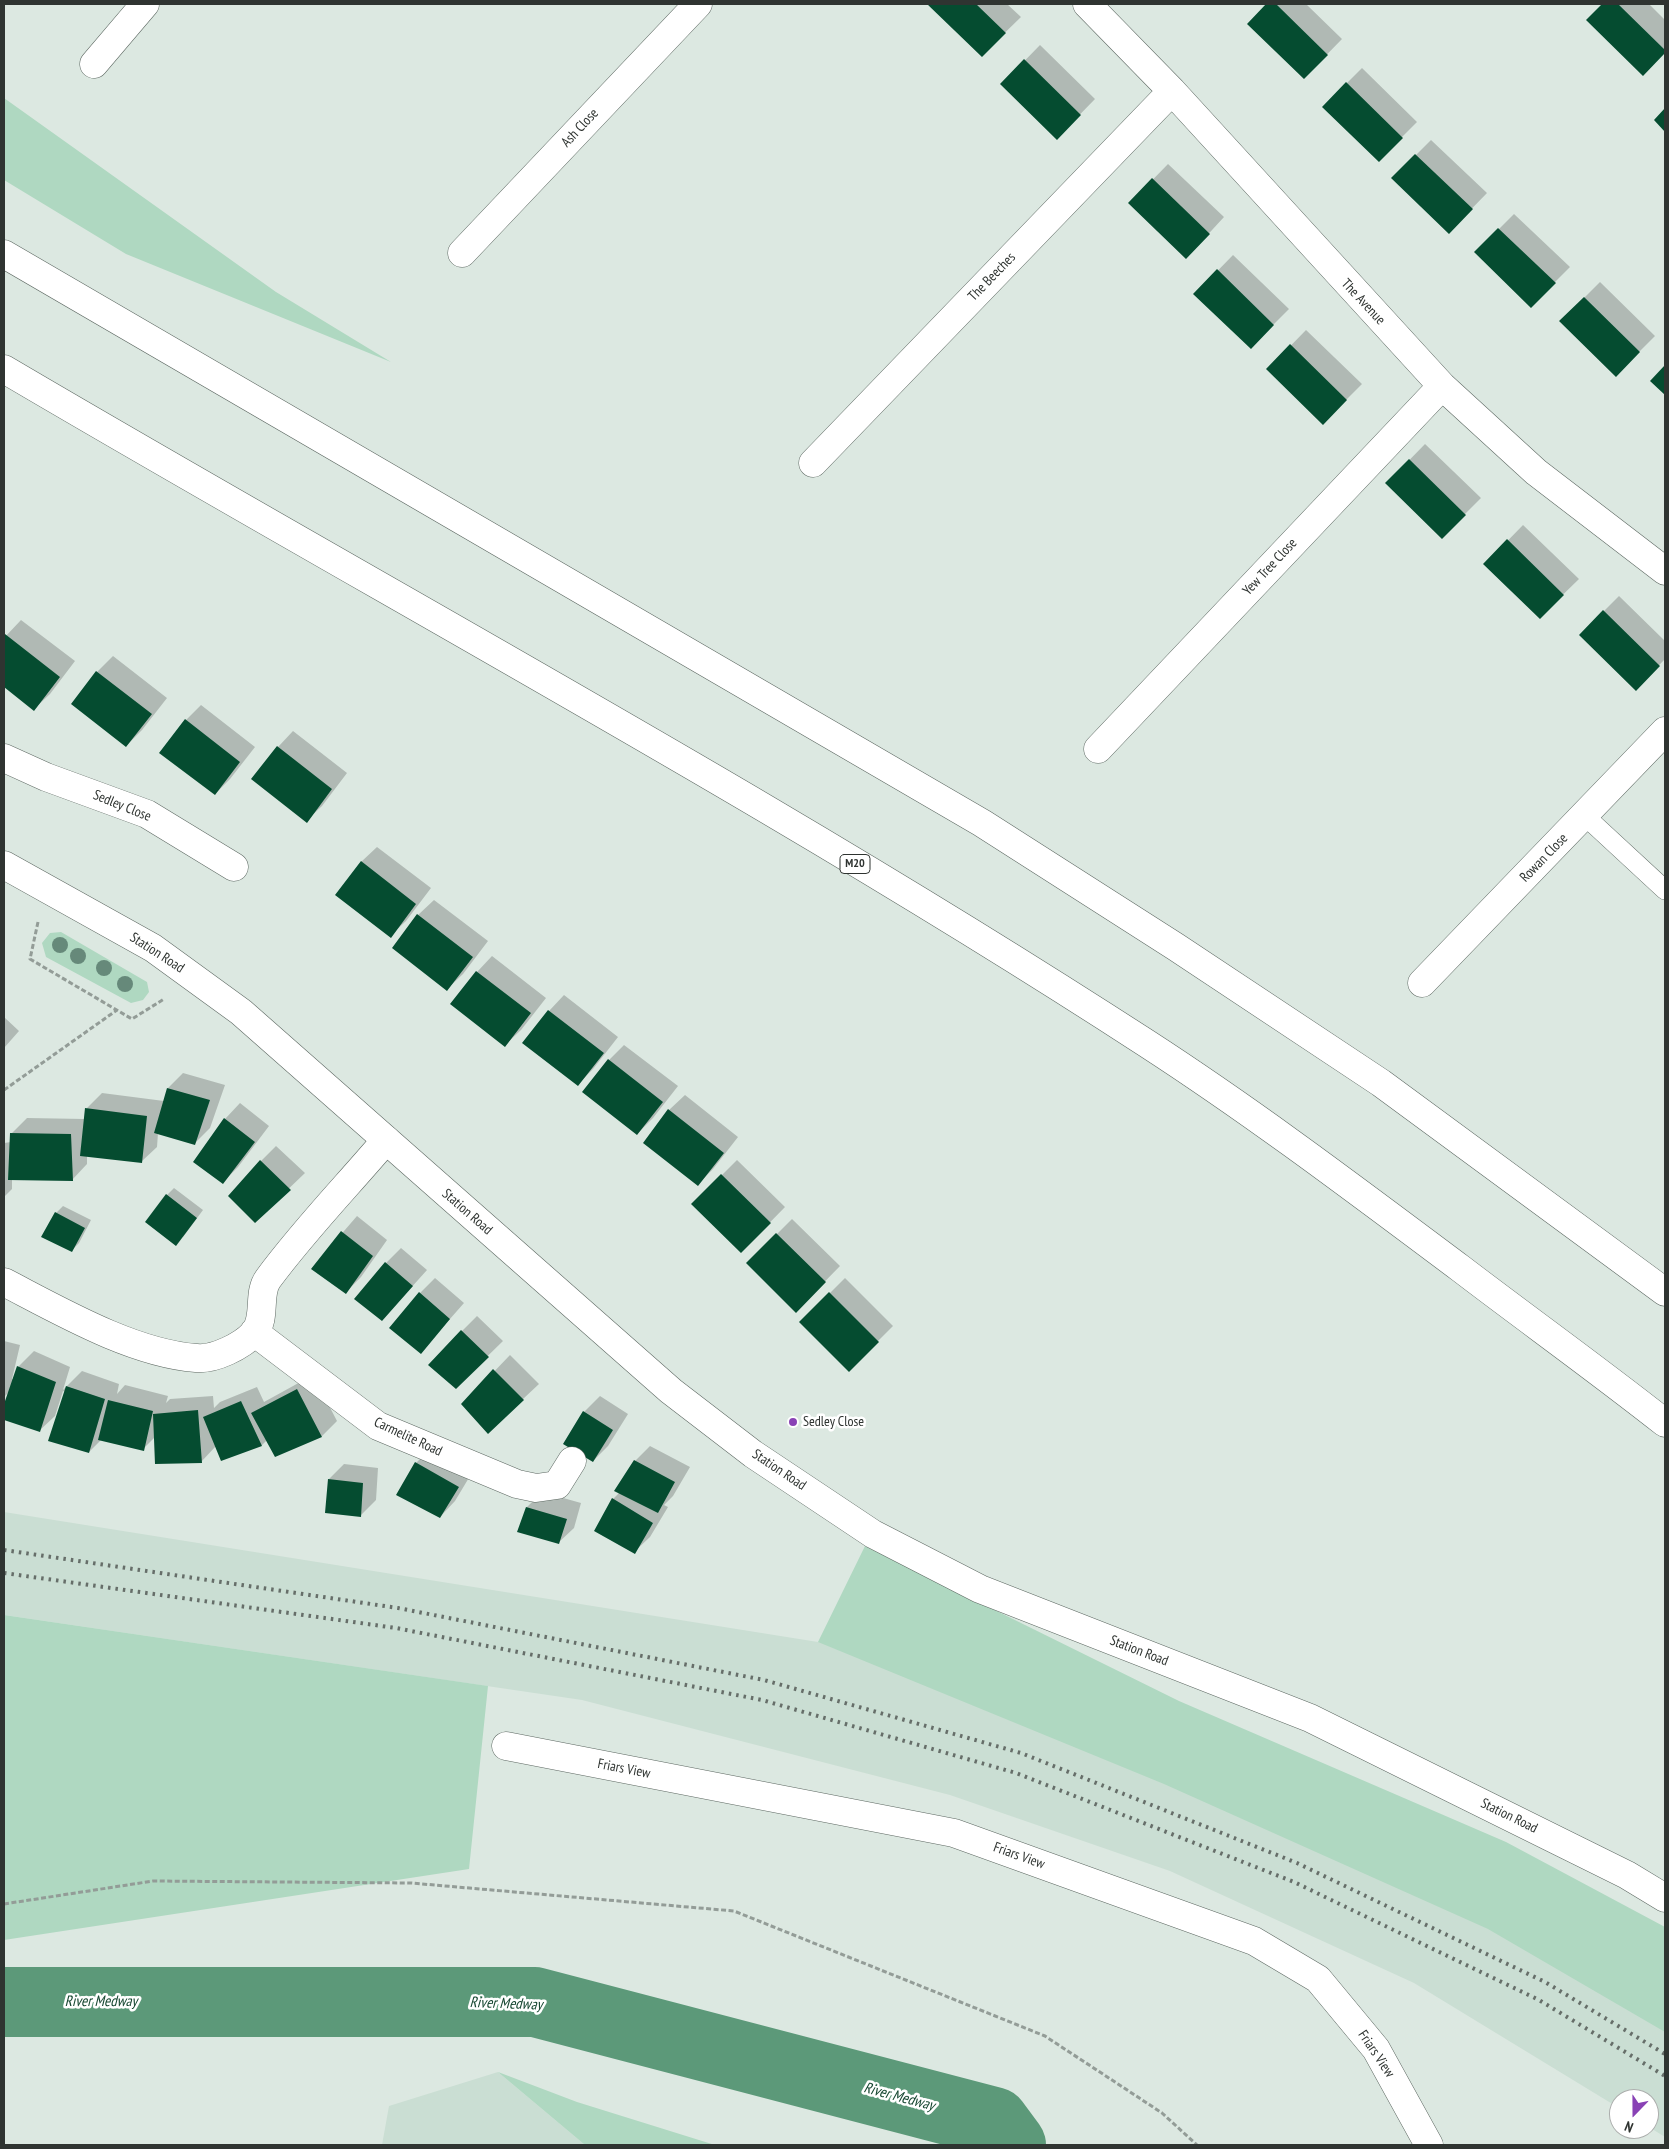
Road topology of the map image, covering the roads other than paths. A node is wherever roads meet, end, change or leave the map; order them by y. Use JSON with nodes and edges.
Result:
{"nodes":[{"id":1,"x":145,"y":4,"type":"edge"},
{"id":2,"x":698,"y":4,"type":"edge"},
{"id":3,"x":1087,"y":4,"type":"edge"},
{"id":4,"x":94,"y":64,"type":"dead end"},
{"id":5,"x":1172,"y":91,"type":"junction"},
{"id":6,"x":462,"y":253,"type":"dead end"},
{"id":7,"x":4,"y":254,"type":"edge"},
{"id":8,"x":4,"y":369,"type":"edge"},
{"id":9,"x":1442,"y":386,"type":"junction"},
{"id":10,"x":813,"y":463,"type":"dead end"},
{"id":11,"x":1665,"y":571,"type":"edge"},
{"id":12,"x":1665,"y":732,"type":"edge"},
{"id":13,"x":1098,"y":749,"type":"dead end"},
{"id":14,"x":4,"y":758,"type":"edge"},
{"id":15,"x":1585,"y":816,"type":"junction"},
{"id":16,"x":4,"y":865,"type":"edge"},
{"id":17,"x":234,"y":867,"type":"dead end"},
{"id":18,"x":1665,"y":890,"type":"edge"},
{"id":19,"x":1422,"y":983,"type":"dead end"},
{"id":20,"x":386,"y":1140,"type":"junction"},
{"id":21,"x":4,"y":1282,"type":"edge"},
{"id":22,"x":1665,"y":1292,"type":"edge"},
{"id":23,"x":254,"y":1332,"type":"junction"},
{"id":24,"x":1665,"y":1423,"type":"edge"},
{"id":25,"x":572,"y":1462,"type":"dead end"},
{"id":26,"x":506,"y":1746,"type":"dead end"},
{"id":27,"x":1665,"y":1898,"type":"edge"},
{"id":28,"x":1429,"y":2145,"type":"edge"}],
"edges":[{"from":1,"to":4,"type":"main road"},
{"from":2,"to":6,"type":"main road","name":"Ash Close"},
{"from":3,"to":5,"type":"main road","name":"The Avenue"},
{"from":5,"to":9,"type":"main road","name":"The Avenue"},
{"from":5,"to":10,"type":"main road","name":"The Beeches"},
{"from":7,"to":22,"type":"main road"},
{"from":8,"to":24,"type":"main road","number":"M20"},
{"from":9,"to":11,"type":"main road","name":"The Avenue"},
{"from":9,"to":13,"type":"main road","name":"Yew Tree Close"},
{"from":12,"to":15,"type":"main road","name":"Rowan Close"},
{"from":14,"to":17,"type":"main road","name":"Sedley Close"},
{"from":15,"to":18,"type":"lane"},
{"from":15,"to":19,"type":"main road","name":"Rowan Close"},
{"from":16,"to":20,"type":"main road","name":"Station Road"},
{"from":20,"to":23,"type":"main road"},
{"from":20,"to":27,"type":"main road","name":"Station Road"},
{"from":21,"to":23,"type":"main road"},
{"from":23,"to":25,"type":"main road","name":"Carmelite Road"},
{"from":26,"to":28,"type":"main road","name":"Friars View"}]}
